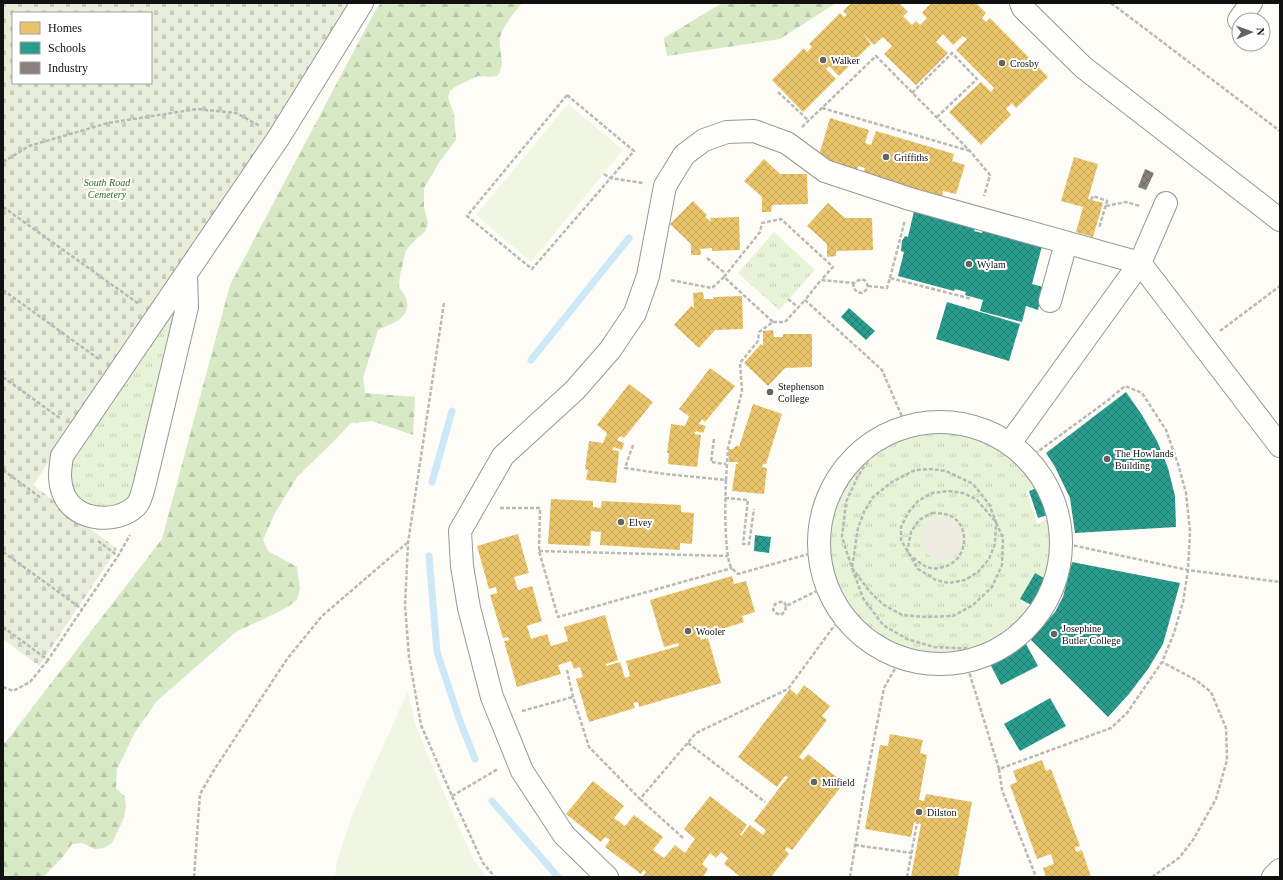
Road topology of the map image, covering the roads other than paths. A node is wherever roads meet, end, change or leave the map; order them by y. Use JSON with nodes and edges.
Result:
{"nodes":[{"id":1,"x":362,"y":3,"type":"edge"},
{"id":2,"x":1021,"y":3,"type":"edge"},
{"id":3,"x":1251,"y":3,"type":"edge"},
{"id":4,"x":1245,"y":12,"type":"edge"},
{"id":5,"x":1164,"y":208,"type":"road end"},
{"id":6,"x":1279,"y":216,"type":"edge"},
{"id":7,"x":1066,"y":244,"type":"junction"},
{"id":8,"x":1140,"y":263,"type":"junction"},
{"id":9,"x":186,"y":274,"type":"junction"},
{"id":10,"x":1050,"y":301,"type":"dead end"},
{"id":11,"x":1010,"y":442,"type":"junction"},
{"id":12,"x":1280,"y":446,"type":"edge"},
{"id":13,"x":1280,"y":870,"type":"edge"},
{"id":14,"x":608,"y":877,"type":"edge"},
{"id":15,"x":1273,"y":877,"type":"edge"}],
"edges":[{"from":1,"to":9,"type":"lane"},
{"from":2,"to":6,"type":"lane"},
{"from":3,"to":4,"type":"lane"},
{"from":5,"to":8,"type":"lane"},
{"from":7,"to":8,"type":"lane"},
{"from":7,"to":10,"type":"lane"},
{"from":7,"to":14,"type":"lane"},
{"from":8,"to":11,"type":"lane"},
{"from":8,"to":12,"type":"lane"},
{"from":9,"to":9,"type":"lane"},
{"from":11,"to":11,"type":"lane"},
{"from":13,"to":15,"type":"lane"}]}
